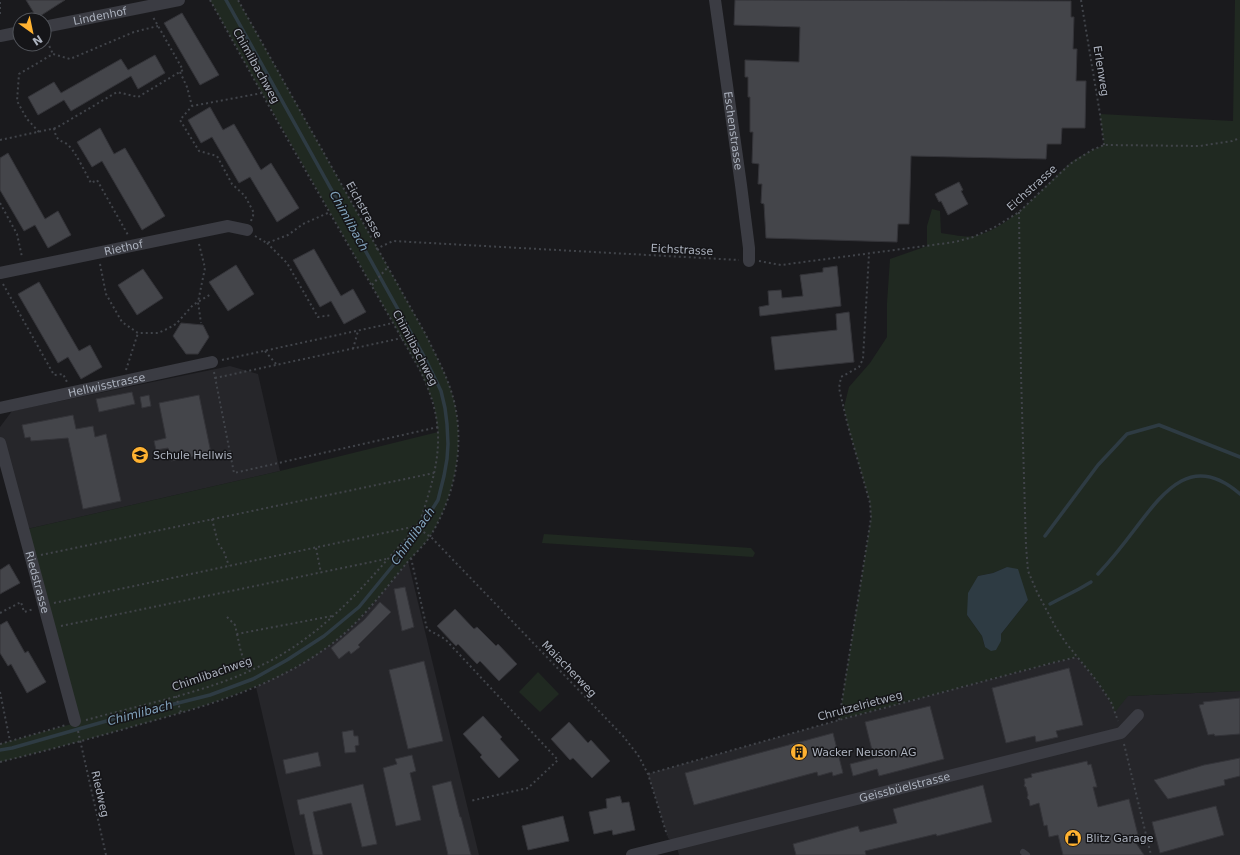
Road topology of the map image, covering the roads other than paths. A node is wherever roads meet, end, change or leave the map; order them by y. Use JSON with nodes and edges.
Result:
{"nodes":[{"id":1,"x":179,"y":0,"type":"edge"},
{"id":2,"x":714,"y":0,"type":"edge"},
{"id":3,"x":52,"y":25,"type":"edge"},
{"id":4,"x":12,"y":34,"type":"edge"},
{"id":5,"x":0,"y":36,"type":"edge"},
{"id":6,"x":247,"y":230,"type":"road end"},
{"id":7,"x":749,"y":261,"type":"road end"},
{"id":8,"x":1,"y":276,"type":"edge"},
{"id":9,"x":212,"y":362,"type":"road end"},
{"id":10,"x":0,"y":408,"type":"edge"},
{"id":11,"x":0,"y":443,"type":"edge"},
{"id":12,"x":1138,"y":715,"type":"dead end"},
{"id":13,"x":75,"y":722,"type":"road end"},
{"id":14,"x":677,"y":850,"type":"edge"},
{"id":15,"x":632,"y":855,"type":"edge"}],
"edges":[{"from":1,"to":3,"type":"street","name":"Lindenhof"},
{"from":2,"to":7,"type":"street","name":"Eschenstrasse"},
{"from":4,"to":5,"type":"street"},
{"from":6,"to":8,"type":"street","name":"Riethof"},
{"from":9,"to":10,"type":"street","name":"Hellwisstrasse"},
{"from":11,"to":13,"type":"street","name":"Riedstrasse"},
{"from":12,"to":14,"type":"street","name":"Geissbüelstrasse"},
{"from":14,"to":15,"type":"street","name":"Geissbüelstrasse"}]}
